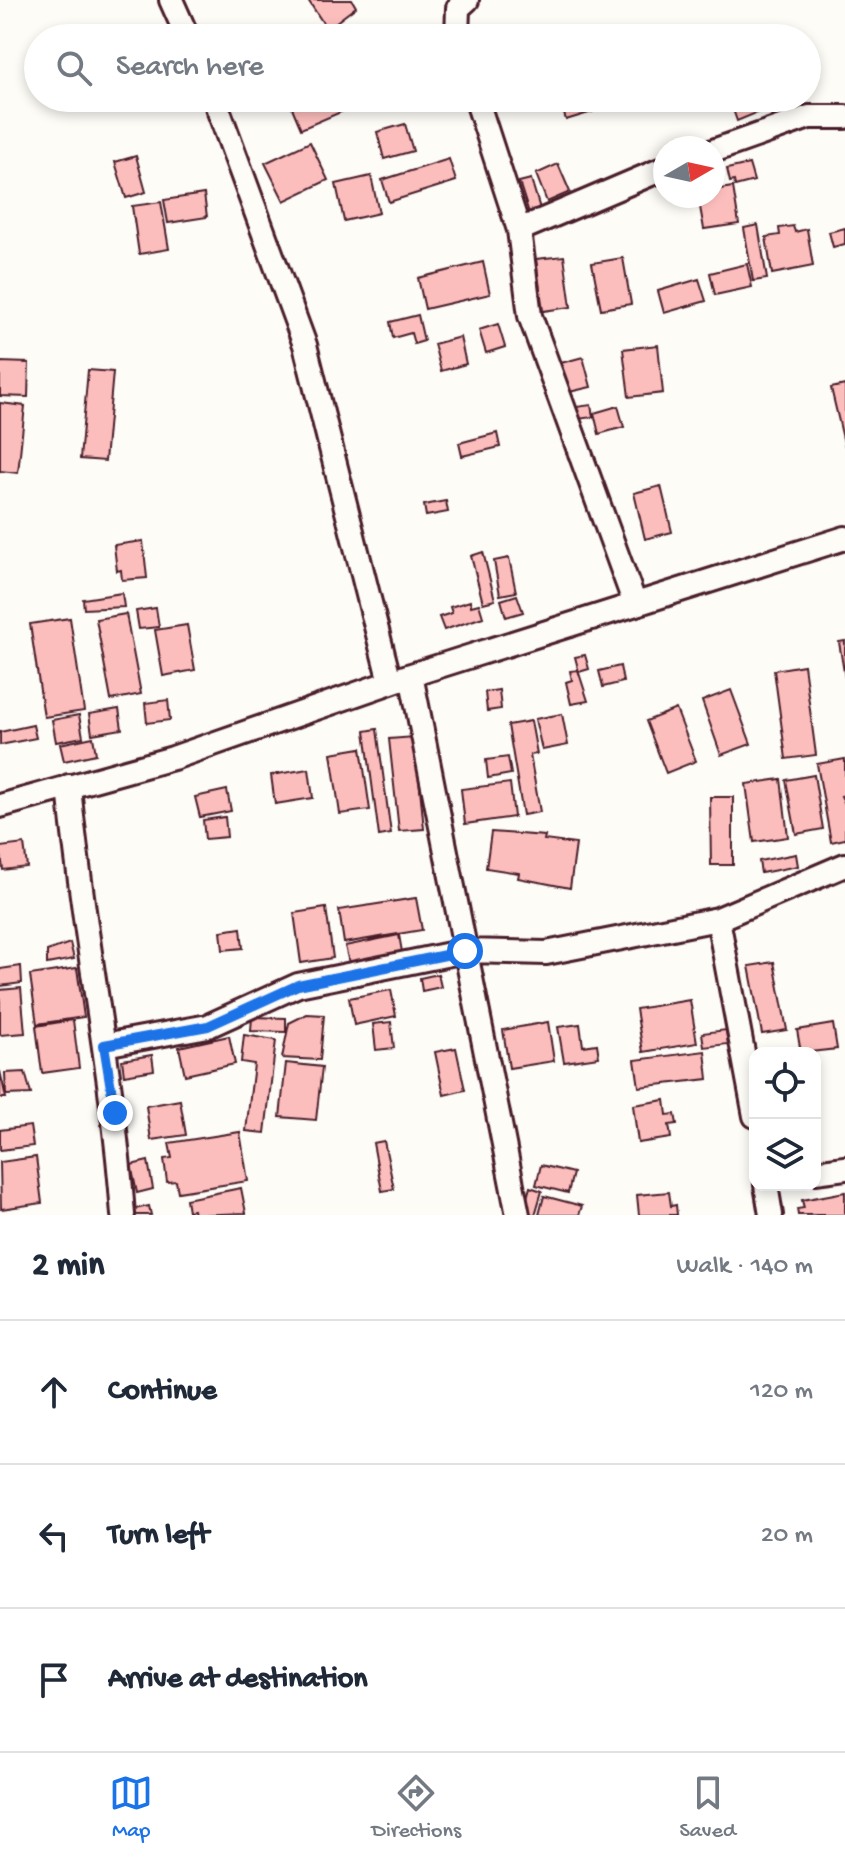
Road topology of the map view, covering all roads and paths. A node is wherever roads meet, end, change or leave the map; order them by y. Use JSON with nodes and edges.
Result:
{"nodes":[{"id":1,"x":171,"y":0,"type":"edge"},
{"id":2,"x":467,"y":0,"type":"edge"},
{"id":3,"x":182,"y":24,"type":"edge"},
{"id":4,"x":457,"y":24,"type":"edge"},
{"id":5,"x":219,"y":112,"type":"edge"},
{"id":6,"x":481,"y":112,"type":"edge"},
{"id":7,"x":845,"y":117,"type":"edge"},
{"id":8,"x":725,"y":147,"type":"edge"},
{"id":9,"x":653,"y":173,"type":"edge"},
{"id":10,"x":519,"y":230,"type":"junction"},
{"id":11,"x":845,"y":538,"type":"edge"},
{"id":12,"x":635,"y":604,"type":"junction"},
{"id":13,"x":400,"y":679,"type":"junction"},
{"id":14,"x":69,"y":786,"type":"junction"},
{"id":15,"x":0,"y":806,"type":"edge"},
{"id":16,"x":845,"y":865,"type":"edge"},
{"id":17,"x":718,"y":919,"type":"junction"},
{"id":18,"x":465,"y":951,"type":"junction"},
{"id":19,"x":104,"y":1045,"type":"junction"},
{"id":20,"x":749,"y":1084,"type":"edge"},
{"id":21,"x":845,"y":1168,"type":"edge"},
{"id":22,"x":821,"y":1171,"type":"edge"},
{"id":23,"x":767,"y":1191,"type":"edge"},
{"id":24,"x":123,"y":1215,"type":"edge"},
{"id":25,"x":518,"y":1215,"type":"edge"},
{"id":26,"x":771,"y":1215,"type":"edge"}],
"edges":[{"from":1,"to":3,"type":"street"},
{"from":2,"to":4,"type":"street"},
{"from":5,"to":13,"type":"street"},
{"from":6,"to":10,"type":"street"},
{"from":7,"to":8,"type":"street"},
{"from":9,"to":10,"type":"street"},
{"from":10,"to":12,"type":"street"},
{"from":11,"to":12,"type":"street"},
{"from":12,"to":13,"type":"street"},
{"from":13,"to":14,"type":"street"},
{"from":13,"to":18,"type":"street"},
{"from":14,"to":15,"type":"street"},
{"from":14,"to":19,"type":"street"},
{"from":16,"to":17,"type":"street"},
{"from":17,"to":18,"type":"street"},
{"from":17,"to":20,"type":"street"},
{"from":18,"to":19,"type":"street"},
{"from":18,"to":25,"type":"street"},
{"from":19,"to":24,"type":"street"},
{"from":21,"to":22,"type":"street"},
{"from":23,"to":26,"type":"street"}]}
